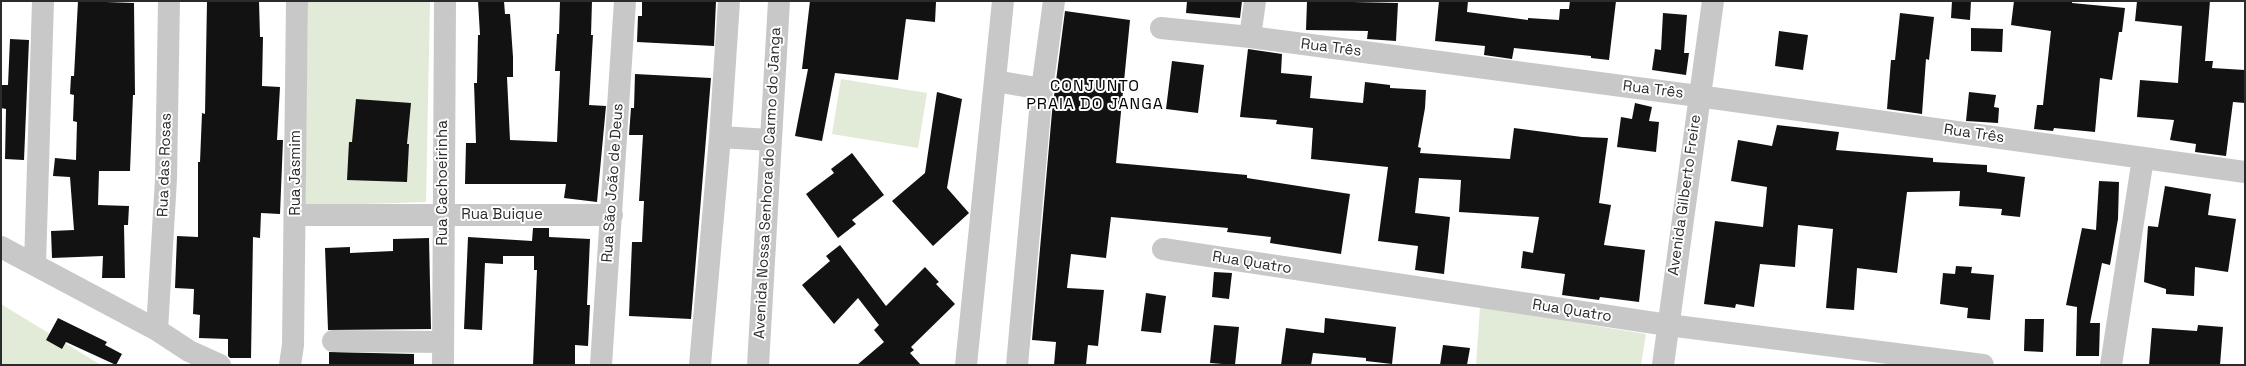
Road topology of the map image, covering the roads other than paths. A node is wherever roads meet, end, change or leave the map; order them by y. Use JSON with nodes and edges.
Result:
{"nodes":[{"id":1,"x":43,"y":1,"type":"edge"},
{"id":2,"x":169,"y":1,"type":"edge"},
{"id":3,"x":297,"y":1,"type":"edge"},
{"id":4,"x":445,"y":1,"type":"edge"},
{"id":5,"x":625,"y":1,"type":"edge"},
{"id":6,"x":729,"y":1,"type":"edge"},
{"id":7,"x":779,"y":1,"type":"edge"},
{"id":8,"x":1003,"y":1,"type":"edge"},
{"id":9,"x":1054,"y":1,"type":"edge"},
{"id":10,"x":1255,"y":1,"type":"edge"},
{"id":11,"x":1713,"y":1,"type":"edge"},
{"id":12,"x":1161,"y":28,"type":"dead end"},
{"id":13,"x":1250,"y":37,"type":"junction"},
{"id":14,"x":995,"y":81,"type":"junction"},
{"id":15,"x":1042,"y":89,"type":"junction"},
{"id":16,"x":1698,"y":96,"type":"junction"},
{"id":17,"x":720,"y":137,"type":"junction"},
{"id":18,"x":770,"y":140,"type":"junction"},
{"id":19,"x":2143,"y":158,"type":"junction"},
{"id":20,"x":2245,"y":172,"type":"edge"},
{"id":21,"x":296,"y":215,"type":"junction"},
{"id":22,"x":443,"y":215,"type":"junction"},
{"id":23,"x":612,"y":216,"type":"junction"},
{"id":24,"x":1,"y":247,"type":"edge"},
{"id":25,"x":1163,"y":249,"type":"dead end"},
{"id":26,"x":35,"y":264,"type":"junction"},
{"id":27,"x":1668,"y":325,"type":"junction"},
{"id":28,"x":157,"y":330,"type":"junction"},
{"id":29,"x":333,"y":341,"type":"dead end"},
{"id":30,"x":443,"y":342,"type":"junction"},
{"id":31,"x":292,"y":355,"type":"edge"},
{"id":32,"x":220,"y":365,"type":"edge"},
{"id":33,"x":443,"y":365,"type":"edge"},
{"id":34,"x":601,"y":365,"type":"edge"},
{"id":35,"x":700,"y":365,"type":"edge"},
{"id":36,"x":758,"y":365,"type":"edge"},
{"id":37,"x":966,"y":365,"type":"edge"},
{"id":38,"x":1017,"y":365,"type":"edge"},
{"id":39,"x":1663,"y":365,"type":"edge"},
{"id":40,"x":1982,"y":365,"type":"edge"},
{"id":41,"x":2111,"y":365,"type":"edge"}],
"edges":[{"from":1,"to":26,"type":"street"},
{"from":2,"to":28,"type":"street","name":"Rua das Rosas"},
{"from":3,"to":21,"type":"street","name":"Rua Jasmim"},
{"from":4,"to":22,"type":"street","name":"Rua Cachoeirinha"},
{"from":5,"to":23,"type":"street","name":"Rua São João de Deus"},
{"from":6,"to":17,"type":"street"},
{"from":7,"to":18,"type":"street","name":"Avenida Nossa Senhora do Carmo do Janga"},
{"from":8,"to":14,"type":"street"},
{"from":9,"to":15,"type":"street"},
{"from":10,"to":13,"type":"street"},
{"from":11,"to":16,"type":"street","name":"Avenida Gilberto Freire"},
{"from":12,"to":13,"type":"street","name":"Rua Três"},
{"from":13,"to":16,"type":"street","name":"Rua Três"},
{"from":14,"to":15,"type":"street"},
{"from":14,"to":37,"type":"street"},
{"from":15,"to":38,"type":"street"},
{"from":16,"to":19,"type":"street","name":"Rua Três"},
{"from":16,"to":27,"type":"street","name":"Avenida Gilberto Freire"},
{"from":17,"to":18,"type":"street"},
{"from":17,"to":35,"type":"street"},
{"from":18,"to":36,"type":"street","name":"Avenida Nossa Senhora do Carmo do Janga"},
{"from":19,"to":20,"type":"street","name":"Rua Três"},
{"from":19,"to":41,"type":"street"},
{"from":21,"to":22,"type":"street","name":"Rua Buique"},
{"from":21,"to":31,"type":"street","name":"Rua Jasmim"},
{"from":22,"to":23,"type":"street","name":"Rua Buique"},
{"from":22,"to":30,"type":"street","name":"Rua Cachoeirinha"},
{"from":23,"to":34,"type":"street","name":"Rua São João de Deus"},
{"from":24,"to":26,"type":"street"},
{"from":25,"to":27,"type":"street","name":"Rua Quatro"},
{"from":26,"to":28,"type":"street"},
{"from":27,"to":39,"type":"street","name":"Avenida Gilberto Freire"},
{"from":27,"to":40,"type":"street","name":"Rua Quatro"},
{"from":28,"to":32,"type":"street"},
{"from":29,"to":30,"type":"street"},
{"from":30,"to":33,"type":"street","name":"Rua Cachoeirinha"}]}
